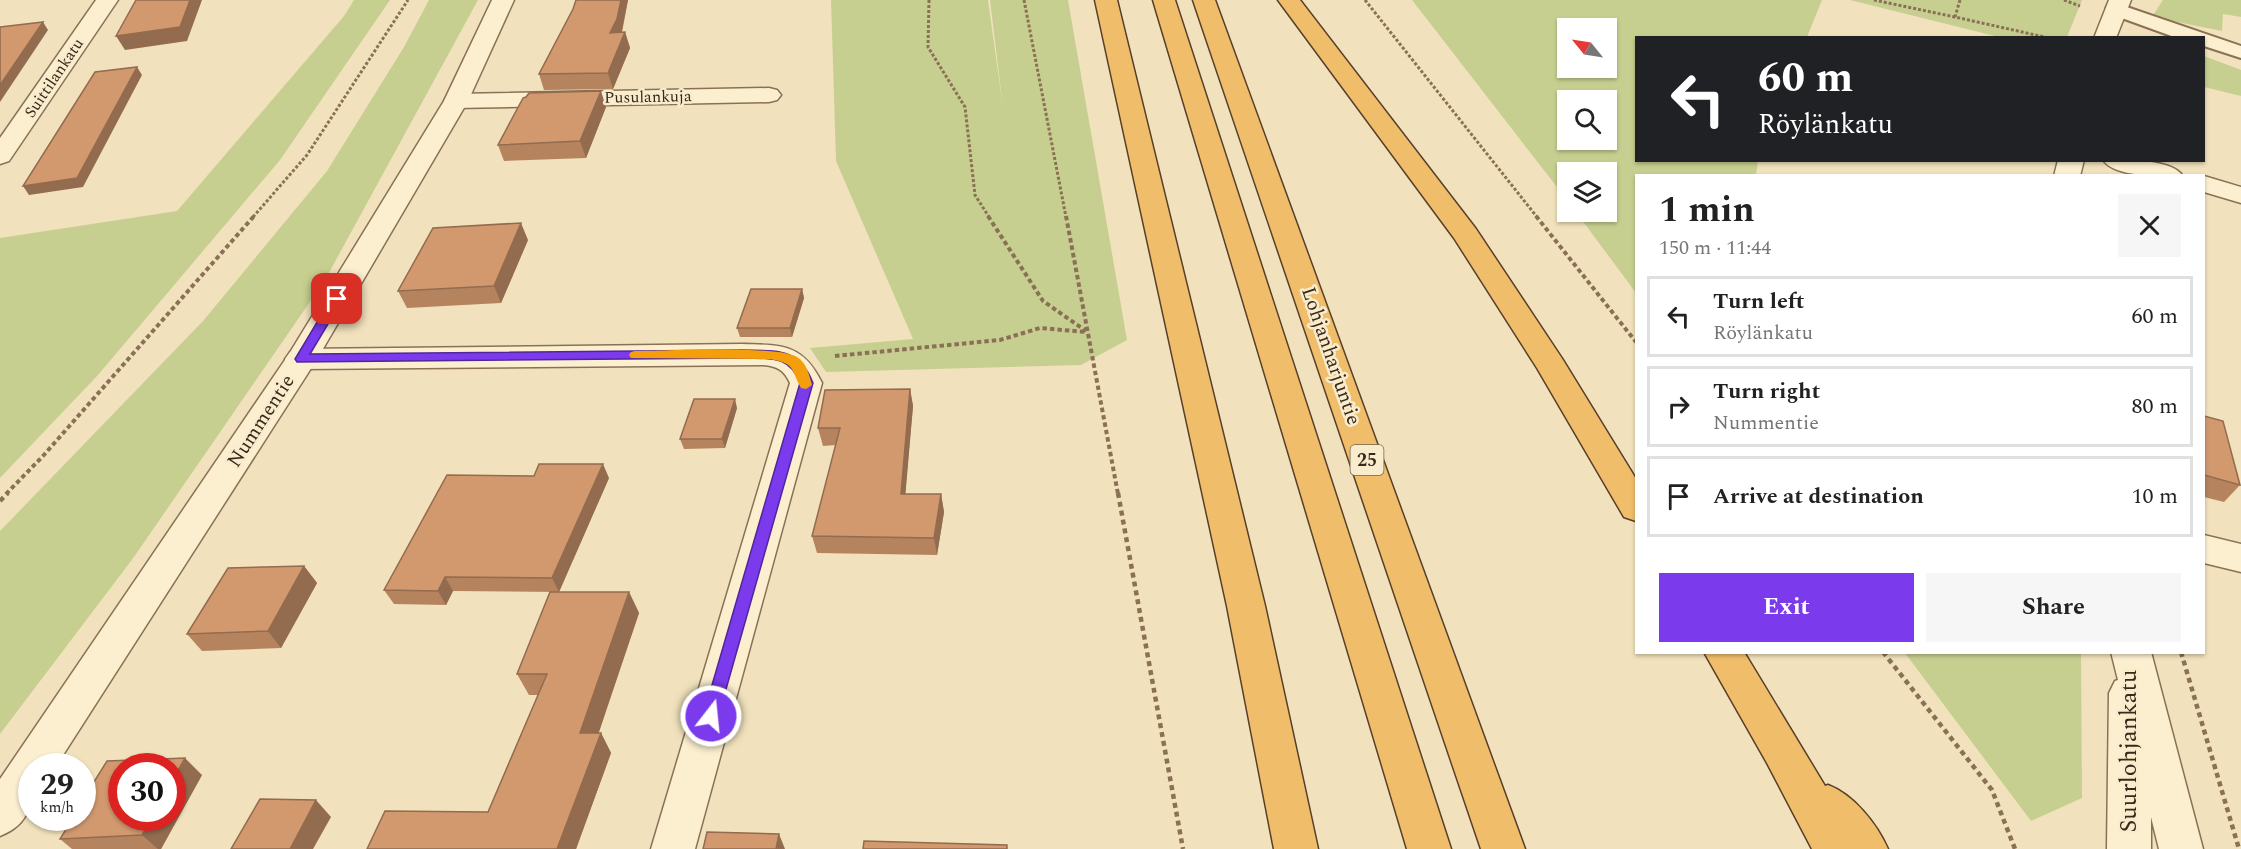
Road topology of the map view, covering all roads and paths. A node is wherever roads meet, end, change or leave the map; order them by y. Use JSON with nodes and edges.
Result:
{"nodes":[{"id":1,"x":107,"y":0,"type":"edge"},
{"id":2,"x":408,"y":0,"type":"edge"},
{"id":3,"x":503,"y":0,"type":"edge"},
{"id":4,"x":929,"y":0,"type":"edge"},
{"id":5,"x":1024,"y":0,"type":"edge"},
{"id":6,"x":1106,"y":0,"type":"edge"},
{"id":7,"x":1164,"y":0,"type":"edge"},
{"id":8,"x":1204,"y":0,"type":"edge"},
{"id":9,"x":1289,"y":0,"type":"edge"},
{"id":10,"x":1365,"y":0,"type":"edge"},
{"id":11,"x":1874,"y":0,"type":"edge"},
{"id":12,"x":1960,"y":0,"type":"edge"},
{"id":13,"x":2117,"y":5,"type":"edge"},
{"id":14,"x":1954,"y":17,"type":"junction"},
{"id":15,"x":2040,"y":36,"type":"edge"},
{"id":16,"x":2106,"y":36,"type":"edge"},
{"id":17,"x":2192,"y":36,"type":"edge"},
{"id":18,"x":2205,"y":40,"type":"edge"},
{"id":19,"x":2241,"y":52,"type":"edge"},
{"id":20,"x":769,"y":95,"type":"dead end"},
{"id":21,"x":456,"y":101,"type":"junction"},
{"id":22,"x":0,"y":156,"type":"edge"},
{"id":23,"x":2122,"y":162,"type":"edge"},
{"id":24,"x":2163,"y":174,"type":"edge"},
{"id":25,"x":2205,"y":184,"type":"edge"},
{"id":26,"x":2241,"y":195,"type":"edge"},
{"id":27,"x":1087,"y":332,"type":"junction"},
{"id":28,"x":1635,"y":341,"type":"edge"},
{"id":29,"x":301,"y":359,"type":"junction"},
{"id":30,"x":792,"y":360,"type":"junction"},
{"id":31,"x":0,"y":501,"type":"edge"},
{"id":32,"x":1635,"y":506,"type":"edge"},
{"id":33,"x":2205,"y":549,"type":"edge"},
{"id":34,"x":2241,"y":558,"type":"edge"},
{"id":35,"x":1724,"y":654,"type":"edge"},
{"id":36,"x":1885,"y":654,"type":"edge"},
{"id":37,"x":2130,"y":654,"type":"edge"},
{"id":38,"x":2131,"y":654,"type":"edge"},
{"id":39,"x":2182,"y":654,"type":"edge"},
{"id":40,"x":1782,"y":750,"type":"junction"},
{"id":41,"x":41,"y":753,"type":"edge"},
{"id":42,"x":18,"y":788,"type":"edge"},
{"id":43,"x":0,"y":816,"type":"edge"},
{"id":44,"x":673,"y":849,"type":"edge"},
{"id":45,"x":1183,"y":849,"type":"edge"},
{"id":46,"x":1296,"y":849,"type":"edge"},
{"id":47,"x":1429,"y":849,"type":"edge"},
{"id":48,"x":1503,"y":849,"type":"edge"},
{"id":49,"x":1836,"y":849,"type":"edge"},
{"id":50,"x":1866,"y":849,"type":"edge"},
{"id":51,"x":2015,"y":849,"type":"edge"},
{"id":52,"x":2128,"y":849,"type":"edge"},
{"id":53,"x":2181,"y":849,"type":"edge"},
{"id":54,"x":2239,"y":849,"type":"edge"}],
"edges":[{"from":1,"to":22,"type":"street","name":"Suittilankatu"},
{"from":2,"to":31,"type":"path"},
{"from":3,"to":21,"type":"street","name":"Nummentie"},
{"from":4,"to":27,"type":"path"},
{"from":5,"to":27,"type":"path"},
{"from":6,"to":46,"type":"highway"},
{"from":7,"to":47,"type":"highway"},
{"from":8,"to":48,"type":"highway","name":"Lohjanharjuntie","number":"25"},
{"from":9,"to":32,"type":"highway"},
{"from":10,"to":28,"type":"path"},
{"from":11,"to":14,"type":"path"},
{"from":12,"to":14,"type":"path"},
{"from":13,"to":16,"type":"street"},
{"from":13,"to":17,"type":"lane"},
{"from":14,"to":15,"type":"path"},
{"from":18,"to":19,"type":"lane"},
{"from":20,"to":21,"type":"street","name":"Pusulankuja"},
{"from":21,"to":29,"type":"street","name":"Nummentie"},
{"from":23,"to":24,"type":"street"},
{"from":25,"to":26,"type":"street"},
{"from":27,"to":30,"type":"path"},
{"from":27,"to":45,"type":"path"},
{"from":29,"to":30,"type":"street"},
{"from":29,"to":41,"type":"street","name":"Nummentie"},
{"from":30,"to":44,"type":"street"},
{"from":33,"to":34,"type":"street"},
{"from":35,"to":40,"type":"highway"},
{"from":36,"to":51,"type":"path"},
{"from":37,"to":52,"type":"street","name":"Suurlohjankatu"},
{"from":38,"to":53,"type":"street","name":"Suurlohjankatu"},
{"from":39,"to":54,"type":"path"},
{"from":40,"to":49,"type":"highway"},
{"from":40,"to":50,"type":"highway"},
{"from":42,"to":43,"type":"street","name":"Nummentie"}]}
